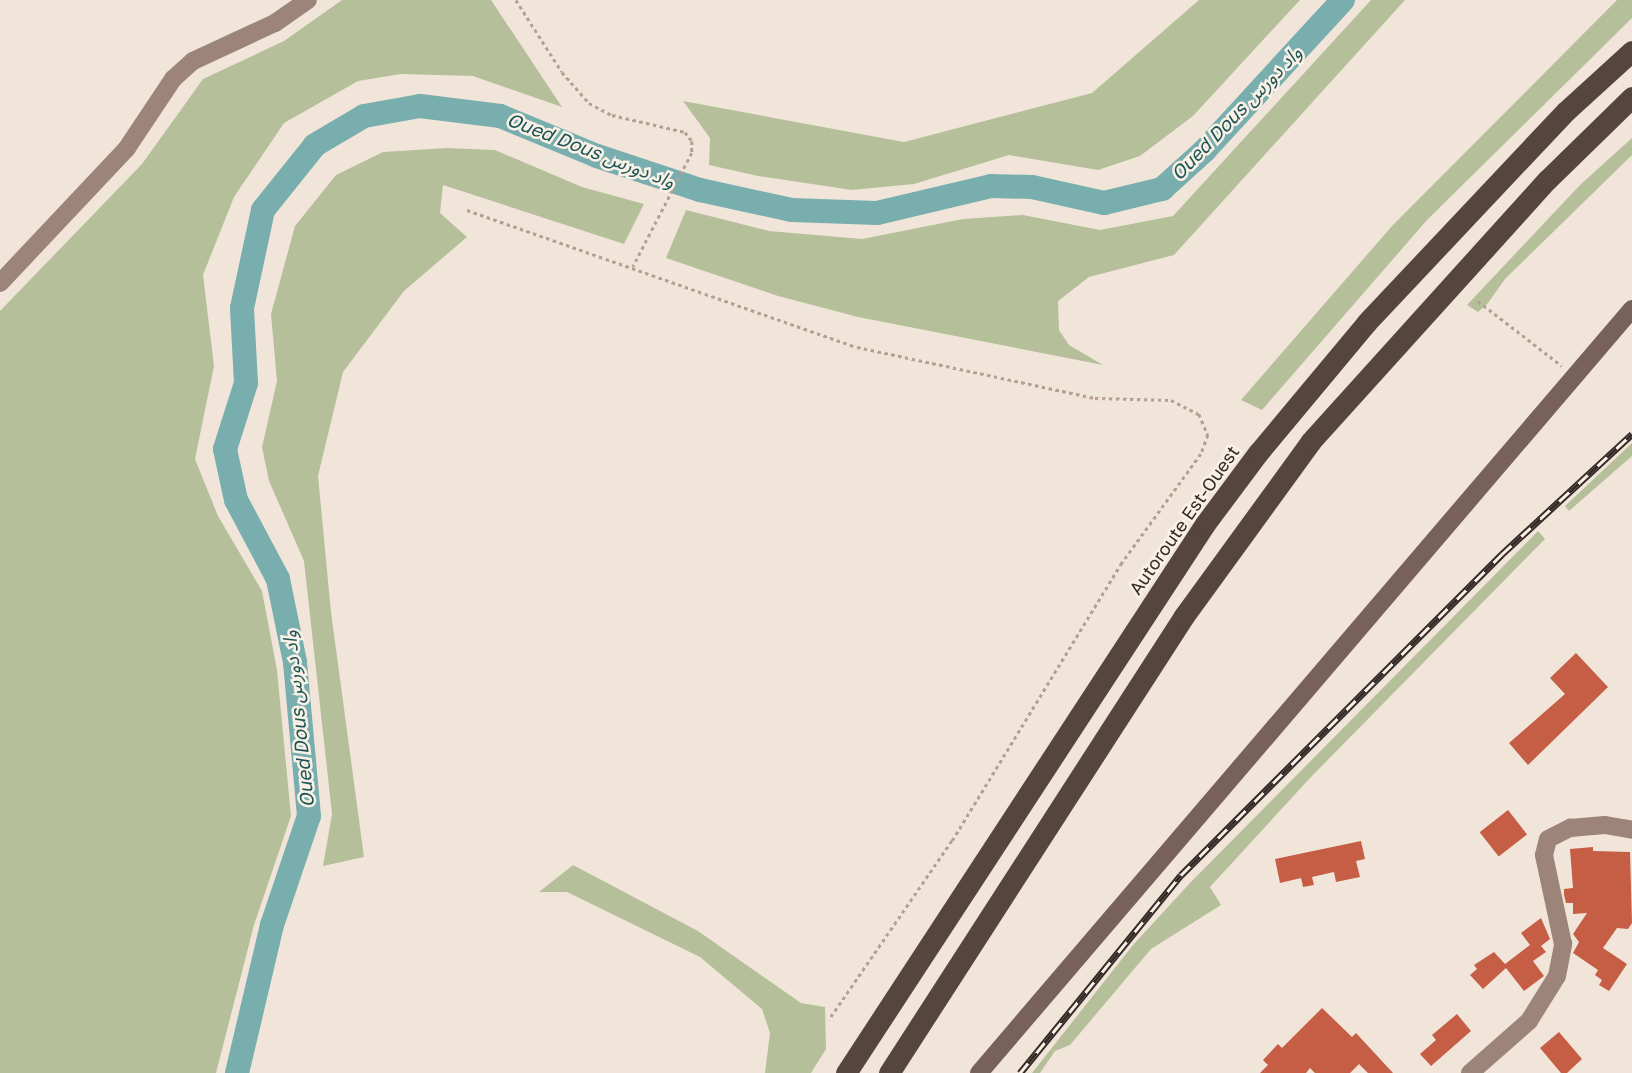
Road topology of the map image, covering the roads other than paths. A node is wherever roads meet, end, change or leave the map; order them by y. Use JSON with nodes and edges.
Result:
{"nodes":[{"id":1,"x":308,"y":0,"type":"edge"},
{"id":2,"x":1632,"y":51,"type":"edge"},
{"id":3,"x":1632,"y":97,"type":"edge"},
{"id":4,"x":0,"y":283,"type":"edge"},
{"id":5,"x":1632,"y":309,"type":"edge"},
{"id":6,"x":1632,"y":830,"type":"edge"},
{"id":7,"x":846,"y":1073,"type":"edge"},
{"id":8,"x":890,"y":1073,"type":"edge"},
{"id":9,"x":979,"y":1073,"type":"edge"},
{"id":10,"x":1470,"y":1073,"type":"edge"}],
"edges":[{"from":1,"to":4,"type":"street"},
{"from":2,"to":7,"type":"highway","name":"Autoroute Est-Ouest"},
{"from":3,"to":8,"type":"highway"},
{"from":5,"to":9,"type":"main road"},
{"from":6,"to":10,"type":"street"}]}
